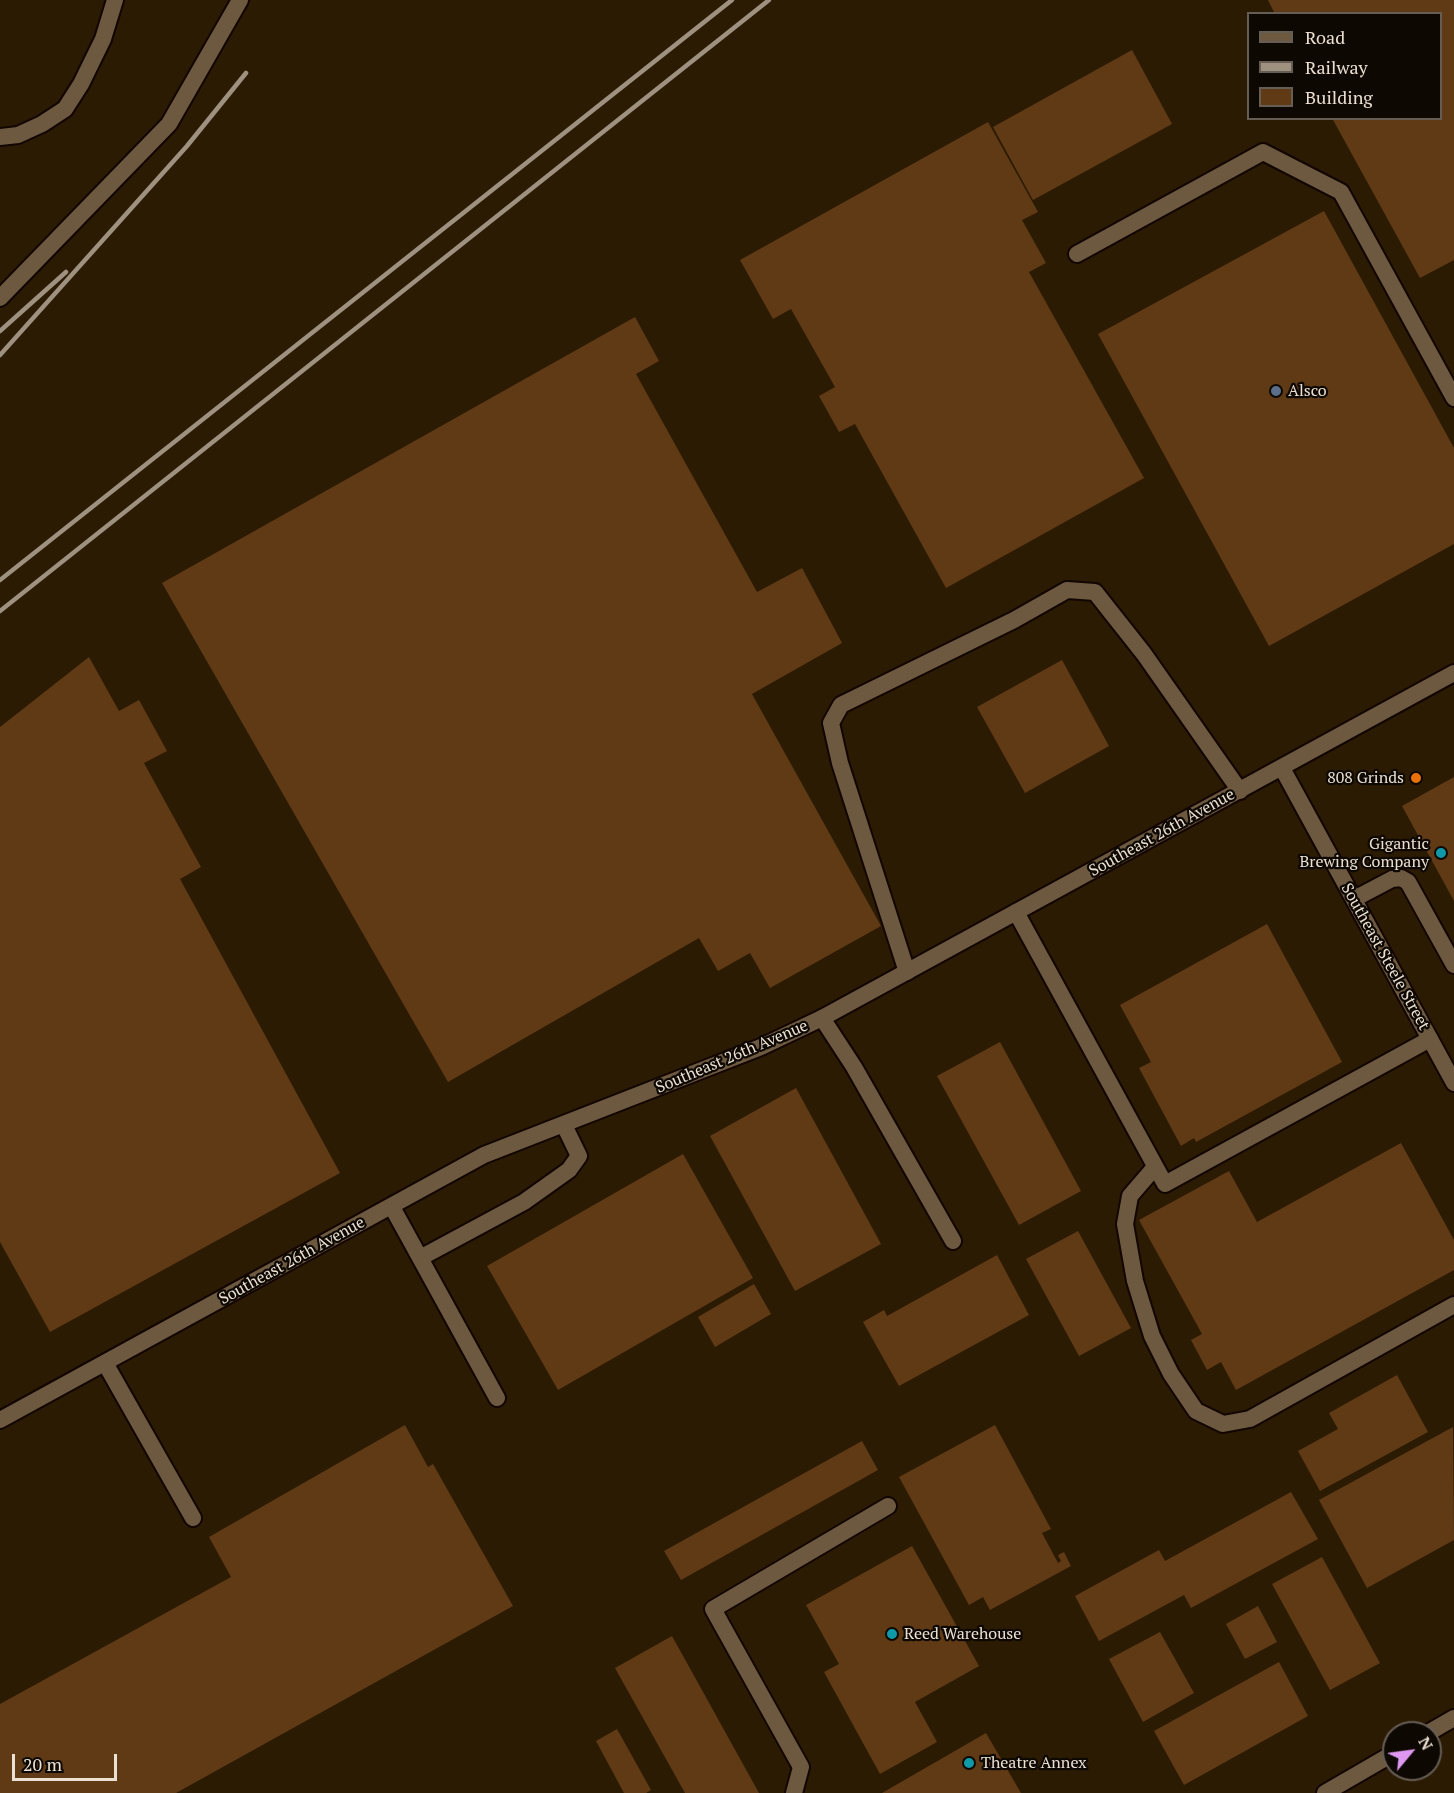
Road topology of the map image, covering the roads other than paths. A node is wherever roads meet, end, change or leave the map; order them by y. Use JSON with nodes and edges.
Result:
{"nodes":[{"id":1,"x":115,"y":0,"type":"edge"},
{"id":2,"x":240,"y":0,"type":"edge"},
{"id":3,"x":0,"y":137,"type":"edge"},
{"id":4,"x":1077,"y":254,"type":"dead end"},
{"id":5,"x":2,"y":293,"type":"edge"},
{"id":6,"x":1454,"y":398,"type":"edge"},
{"id":7,"x":1454,"y":673,"type":"edge"},
{"id":8,"x":1282,"y":768,"type":"junction"},
{"id":9,"x":1240,"y":791,"type":"junction"},
{"id":10,"x":1354,"y":899,"type":"junction"},
{"id":11,"x":1016,"y":912,"type":"junction"},
{"id":12,"x":1454,"y":965,"type":"edge"},
{"id":13,"x":907,"y":972,"type":"junction"},
{"id":14,"x":822,"y":1018,"type":"junction"},
{"id":15,"x":1430,"y":1039,"type":"junction"},
{"id":16,"x":1454,"y":1083,"type":"edge"},
{"id":17,"x":564,"y":1125,"type":"junction"},
{"id":18,"x":1155,"y":1167,"type":"junction"},
{"id":19,"x":392,"y":1207,"type":"junction"},
{"id":20,"x":953,"y":1241,"type":"dead end"},
{"id":21,"x":420,"y":1258,"type":"junction"},
{"id":22,"x":1454,"y":1305,"type":"edge"},
{"id":23,"x":105,"y":1363,"type":"junction"},
{"id":24,"x":497,"y":1398,"type":"dead end"},
{"id":25,"x":0,"y":1420,"type":"edge"},
{"id":26,"x":888,"y":1506,"type":"dead end"},
{"id":27,"x":193,"y":1518,"type":"dead end"},
{"id":28,"x":1382,"y":1760,"type":"edge"},
{"id":29,"x":794,"y":1793,"type":"edge"},
{"id":30,"x":1325,"y":1793,"type":"edge"}],
"edges":[{"from":1,"to":3,"type":"street"},
{"from":2,"to":5,"type":"street"},
{"from":4,"to":6,"type":"street"},
{"from":7,"to":8,"type":"street","name":"Southeast 26th Avenue"},
{"from":8,"to":9,"type":"street","name":"Southeast 26th Avenue"},
{"from":8,"to":10,"type":"street","name":"Southeast Steele Street"},
{"from":9,"to":11,"type":"street","name":"Southeast 26th Avenue"},
{"from":9,"to":13,"type":"street"},
{"from":10,"to":12,"type":"street"},
{"from":10,"to":15,"type":"street","name":"Southeast Steele Street"},
{"from":11,"to":13,"type":"street","name":"Southeast 26th Avenue"},
{"from":11,"to":18,"type":"street"},
{"from":13,"to":14,"type":"street","name":"Southeast 26th Avenue"},
{"from":14,"to":17,"type":"street","name":"Southeast 26th Avenue"},
{"from":14,"to":20,"type":"street"},
{"from":15,"to":16,"type":"street","name":"Southeast Steele Street"},
{"from":15,"to":18,"type":"street"},
{"from":17,"to":19,"type":"street","name":"Southeast 26th Avenue"},
{"from":17,"to":21,"type":"street"},
{"from":18,"to":22,"type":"street"},
{"from":19,"to":21,"type":"street"},
{"from":19,"to":23,"type":"street","name":"Southeast 26th Avenue"},
{"from":21,"to":24,"type":"street"},
{"from":23,"to":25,"type":"street","name":"Southeast 26th Avenue"},
{"from":23,"to":27,"type":"street"},
{"from":26,"to":29,"type":"street"},
{"from":28,"to":30,"type":"street"}]}
